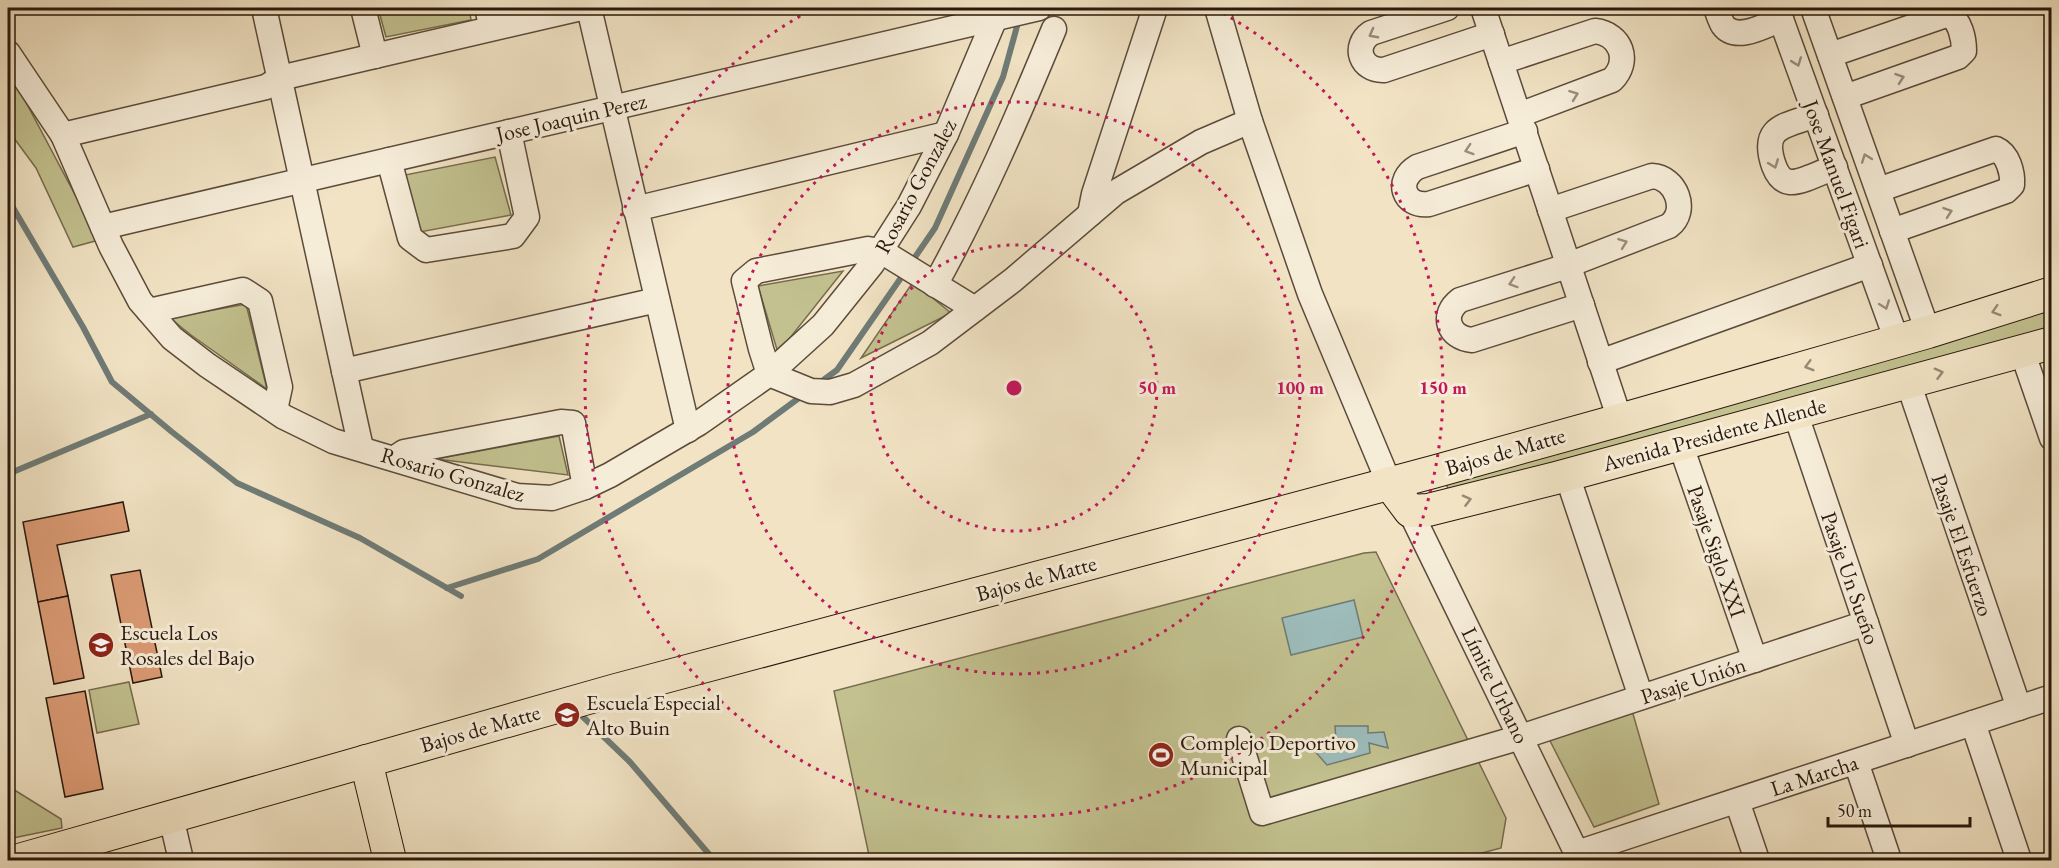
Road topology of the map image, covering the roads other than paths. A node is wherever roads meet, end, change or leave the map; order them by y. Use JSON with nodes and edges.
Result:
{"nodes":[{"id":1,"x":264,"y":8,"type":"edge"},
{"id":2,"x":363,"y":8,"type":"edge"},
{"id":3,"x":581,"y":8,"type":"edge"},
{"id":4,"x":589,"y":8,"type":"edge"},
{"id":5,"x":1039,"y":8,"type":"edge"},
{"id":6,"x":1155,"y":8,"type":"edge"},
{"id":7,"x":1217,"y":8,"type":"edge"},
{"id":8,"x":1447,"y":8,"type":"edge"},
{"id":9,"x":1483,"y":8,"type":"edge"},
{"id":10,"x":1716,"y":8,"type":"edge"},
{"id":11,"x":1813,"y":8,"type":"edge"},
{"id":12,"x":1001,"y":13,"type":"edge"},
{"id":13,"x":1779,"y":13,"type":"edge"},
{"id":14,"x":490,"y":18,"type":"edge"},
{"id":15,"x":1054,"y":28,"type":"dead end"},
{"id":16,"x":1492,"y":34,"type":"junction"},
{"id":17,"x":8,"y":52,"type":"edge"},
{"id":18,"x":1830,"y":55,"type":"junction"},
{"id":19,"x":375,"y":56,"type":"junction"},
{"id":20,"x":1502,"y":62,"type":"junction"},
{"id":21,"x":280,"y":78,"type":"junction"},
{"id":22,"x":1845,"y":97,"type":"junction"},
{"id":23,"x":611,"y":108,"type":"junction"},
{"id":24,"x":1816,"y":115,"type":"junction"},
{"id":25,"x":1250,"y":121,"type":"junction"},
{"id":26,"x":1522,"y":123,"type":"junction"},
{"id":27,"x":509,"y":132,"type":"junction"},
{"id":28,"x":946,"y":134,"type":"junction"},
{"id":29,"x":63,"y":135,"type":"junction"},
{"id":30,"x":389,"y":160,"type":"junction"},
{"id":31,"x":1835,"y":167,"type":"junction"},
{"id":32,"x":1537,"y":169,"type":"junction"},
{"id":33,"x":302,"y":181,"type":"junction"},
{"id":34,"x":1878,"y":190,"type":"junction"},
{"id":35,"x":635,"y":209,"type":"junction"},
{"id":36,"x":1550,"y":210,"type":"junction"},
{"id":37,"x":1090,"y":214,"type":"junction"},
{"id":38,"x":103,"y":227,"type":"junction"},
{"id":39,"x":1892,"y":231,"type":"junction"},
{"id":40,"x":899,"y":262,"type":"junction"},
{"id":41,"x":1568,"y":264,"type":"junction"},
{"id":42,"x":1870,"y":265,"type":"junction"},
{"id":43,"x":935,"y":285,"type":"junction"},
{"id":44,"x":2052,"y":293,"type":"edge"},
{"id":45,"x":657,"y":300,"type":"junction"},
{"id":46,"x":1582,"y":305,"type":"junction"},
{"id":47,"x":975,"y":309,"type":"junction"},
{"id":48,"x":148,"y":311,"type":"junction"},
{"id":49,"x":1928,"y":332,"type":"junction"},
{"id":50,"x":1898,"y":341,"type":"junction"},
{"id":51,"x":2037,"y":347,"type":"edge"},
{"id":52,"x":1600,"y":362,"type":"junction"},
{"id":53,"x":344,"y":371,"type":"junction"},
{"id":54,"x":769,"y":374,"type":"junction"},
{"id":55,"x":1908,"y":382,"type":"junction"},
{"id":56,"x":275,"y":411,"type":"junction"},
{"id":57,"x":1795,"y":412,"type":"junction"},
{"id":58,"x":1620,"y":420,"type":"junction"},
{"id":59,"x":688,"y":430,"type":"junction"},
{"id":60,"x":2052,"y":438,"type":"edge"},
{"id":61,"x":1680,"y":443,"type":"junction"},
{"id":62,"x":361,"y":448,"type":"junction"},
{"id":63,"x":394,"y":458,"type":"junction"},
{"id":64,"x":1566,"y":475,"type":"junction"},
{"id":65,"x":1389,"y":483,"type":"junction"},
{"id":66,"x":585,"y":487,"type":"junction"},
{"id":67,"x":1410,"y":511,"type":"junction"},
{"id":68,"x":1866,"y":623,"type":"junction"},
{"id":69,"x":1755,"y":660,"type":"junction"},
{"id":70,"x":1641,"y":697,"type":"junction"},
{"id":71,"x":2052,"y":697,"type":"edge"},
{"id":72,"x":2019,"y":708,"type":"junction"},
{"id":73,"x":1973,"y":723,"type":"junction"},
{"id":74,"x":1521,"y":737,"type":"junction"},
{"id":75,"x":1239,"y":739,"type":"dead end"},
{"id":76,"x":1907,"y":745,"type":"junction"},
{"id":77,"x":366,"y":761,"type":"junction"},
{"id":78,"x":1856,"y":762,"type":"junction"},
{"id":79,"x":1737,"y":801,"type":"junction"},
{"id":80,"x":171,"y":817,"type":"junction"},
{"id":81,"x":1579,"y":857,"type":"edge"},
{"id":82,"x":19,"y":861,"type":"edge"},
{"id":83,"x":181,"y":861,"type":"edge"},
{"id":84,"x":390,"y":861,"type":"edge"},
{"id":85,"x":1758,"y":861,"type":"edge"},
{"id":86,"x":1889,"y":861,"type":"edge"},
{"id":87,"x":2019,"y":861,"type":"edge"}],
"edges":[{"from":1,"to":21,"type":"street"},
{"from":2,"to":19,"type":"street"},
{"from":3,"to":14,"type":"street"},
{"from":4,"to":23,"type":"street"},
{"from":5,"to":12,"type":"street","name":"Jose Joaquin Perez"},
{"from":6,"to":37,"type":"street"},
{"from":7,"to":25,"type":"street"},
{"from":8,"to":16,"type":"street","one_way":true},
{"from":9,"to":16,"type":"street"},
{"from":10,"to":13,"type":"street"},
{"from":11,"to":18,"type":"street","name":"Jose Manuel Figari"},
{"from":12,"to":23,"type":"street","name":"Jose Joaquin Perez"},
{"from":12,"to":28,"type":"street","name":"Rosario Gonzalez"},
{"from":13,"to":24,"type":"street","name":"Jose Manuel Figari","one_way":true},
{"from":14,"to":19,"type":"street"},
{"from":15,"to":43,"type":"street"},
{"from":16,"to":20,"type":"street"},
{"from":17,"to":29,"type":"street","name":"Rosario Gonzalez"},
{"from":18,"to":22,"type":"street","name":"Jose Manuel Figari"},
{"from":22,"to":18,"type":"street","one_way":true},
{"from":19,"to":21,"type":"street"},
{"from":20,"to":26,"type":"street"},
{"from":26,"to":20,"type":"street","one_way":true},
{"from":21,"to":29,"type":"street"},
{"from":21,"to":33,"type":"street"},
{"from":34,"to":22,"type":"street","name":"Jose Manuel Figari","one_way":true},
{"from":23,"to":27,"type":"street","name":"Jose Joaquin Perez"},
{"from":23,"to":35,"type":"street"},
{"from":24,"to":31,"type":"street","name":"Jose Manuel Figari"},
{"from":24,"to":31,"type":"street","one_way":true},
{"from":25,"to":37,"type":"street"},
{"from":25,"to":65,"type":"street"},
{"from":26,"to":32,"type":"street"},
{"from":26,"to":32,"type":"street","one_way":true},
{"from":27,"to":30,"type":"street","name":"Jose Joaquin Perez"},
{"from":27,"to":30,"type":"street"},
{"from":28,"to":35,"type":"street"},
{"from":28,"to":40,"type":"street","name":"Rosario Gonzalez"},
{"from":29,"to":38,"type":"street","name":"Rosario Gonzalez"},
{"from":30,"to":33,"type":"street","name":"Jose Joaquin Perez"},
{"from":31,"to":42,"type":"street","name":"Jose Manuel Figari"},
{"from":32,"to":36,"type":"street"},
{"from":33,"to":38,"type":"street","name":"Jose Joaquin Perez"},
{"from":33,"to":53,"type":"street"},
{"from":34,"to":39,"type":"street","name":"Jose Manuel Figari"},
{"from":39,"to":34,"type":"street","one_way":true},
{"from":35,"to":45,"type":"street"},
{"from":36,"to":41,"type":"street"},
{"from":41,"to":36,"type":"street","one_way":true},
{"from":37,"to":47,"type":"street"},
{"from":38,"to":48,"type":"street","name":"Rosario Gonzalez"},
{"from":39,"to":49,"type":"street","name":"Jose Manuel Figari"},
{"from":40,"to":43,"type":"street"},
{"from":40,"to":54,"type":"street","name":"Rosario Gonzalez"},
{"from":40,"to":54,"type":"street"},
{"from":41,"to":46,"type":"street"},
{"from":41,"to":46,"type":"street","one_way":true},
{"from":42,"to":50,"type":"street","name":"Jose Manuel Figari","one_way":true},
{"from":42,"to":52,"type":"street"},
{"from":43,"to":47,"type":"street"},
{"from":44,"to":49,"type":"main road","name":"Bajos de Matte","one_way":true},
{"from":45,"to":53,"type":"street"},
{"from":45,"to":59,"type":"street"},
{"from":46,"to":52,"type":"street"},
{"from":47,"to":54,"type":"street"},
{"from":48,"to":56,"type":"street","name":"Rosario Gonzalez"},
{"from":48,"to":56,"type":"street"},
{"from":49,"to":50,"type":"main road","name":"Bajos de Matte"},
{"from":50,"to":58,"type":"main road","name":"Bajos de Matte","one_way":true},
{"from":55,"to":51,"type":"main road","name":"Avenida Presidente Allende","one_way":true},
{"from":51,"to":60,"type":"street"},
{"from":52,"to":58,"type":"street"},
{"from":53,"to":62,"type":"street"},
{"from":54,"to":59,"type":"street","name":"Rosario Gonzalez"},
{"from":55,"to":57,"type":"main road","name":"Avenida Presidente Allende"},
{"from":55,"to":72,"type":"street","name":"Pasaje El Esfuerzo"},
{"from":56,"to":62,"type":"street","name":"Rosario Gonzalez"},
{"from":57,"to":61,"type":"main road","name":"Avenida Presidente Allende"},
{"from":57,"to":68,"type":"street","name":"Pasaje Un Sueño"},
{"from":58,"to":65,"type":"main road","name":"Bajos de Matte"},
{"from":59,"to":66,"type":"street","name":"Rosario Gonzalez"},
{"from":61,"to":64,"type":"main road","name":"Avenida Presidente Allende"},
{"from":61,"to":69,"type":"street","name":"Pasaje Siglo XXI"},
{"from":62,"to":63,"type":"street","name":"Rosario Gonzalez"},
{"from":63,"to":66,"type":"street","name":"Rosario Gonzalez"},
{"from":63,"to":66,"type":"street"},
{"from":67,"to":64,"type":"main road","name":"Avenida Presidente Allende","one_way":true},
{"from":64,"to":70,"type":"street"},
{"from":65,"to":67,"type":"main road"},
{"from":65,"to":77,"type":"main road","name":"Bajos de Matte"},
{"from":67,"to":74,"type":"street","name":"Límite Urbano"},
{"from":68,"to":69,"type":"street","name":"Pasaje Unión"},
{"from":68,"to":76,"type":"street","name":"Pasaje Un Sueño"},
{"from":69,"to":70,"type":"street","name":"Pasaje Unión"},
{"from":70,"to":74,"type":"street","name":"Pasaje Unión"},
{"from":71,"to":72,"type":"street","name":"La Marcha"},
{"from":72,"to":73,"type":"street","name":"La Marcha"},
{"from":73,"to":76,"type":"street","name":"La Marcha"},
{"from":73,"to":87,"type":"street"},
{"from":74,"to":75,"type":"street","name":"Pasaje Unión"},
{"from":74,"to":81,"type":"street","name":"Límite Urbano"},
{"from":76,"to":78,"type":"street","name":"La Marcha"},
{"from":77,"to":80,"type":"main road","name":"Bajos de Matte"},
{"from":77,"to":84,"type":"main road"},
{"from":78,"to":79,"type":"street","name":"La Marcha"},
{"from":78,"to":86,"type":"street"},
{"from":79,"to":81,"type":"street","name":"La Marcha"},
{"from":79,"to":85,"type":"street"},
{"from":80,"to":82,"type":"main road","name":"Bajos de Matte"},
{"from":80,"to":83,"type":"street"}]}
